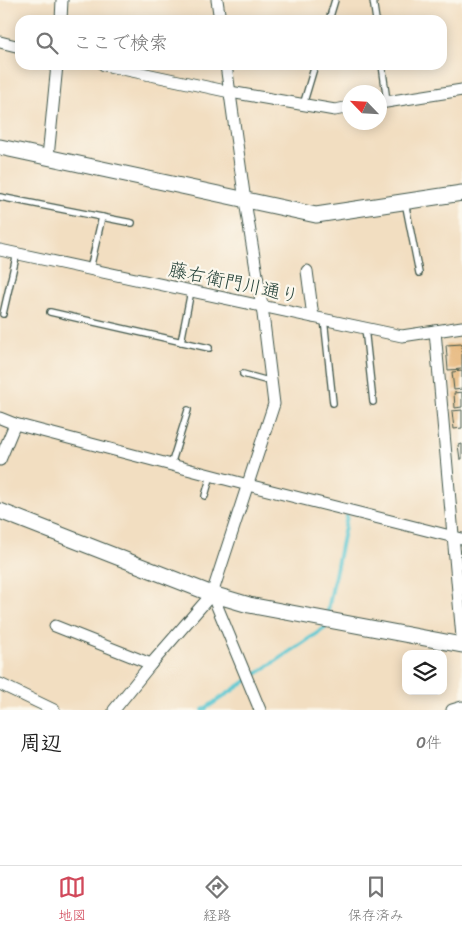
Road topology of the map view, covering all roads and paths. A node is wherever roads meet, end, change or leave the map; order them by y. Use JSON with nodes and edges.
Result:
{"nodes":[{"id":1,"x":62,"y":0,"type":"edge"},
{"id":2,"x":217,"y":0,"type":"edge"},
{"id":3,"x":335,"y":0,"type":"edge"},
{"id":4,"x":373,"y":0,"type":"edge"},
{"id":5,"x":61,"y":15,"type":"edge"},
{"id":6,"x":219,"y":15,"type":"edge"},
{"id":7,"x":330,"y":15,"type":"edge"},
{"id":8,"x":375,"y":15,"type":"edge"},
{"id":9,"x":0,"y":42,"type":"edge"},
{"id":10,"x":15,"y":46,"type":"edge"},
{"id":11,"x":57,"y":70,"type":"edge"},
{"id":12,"x":127,"y":70,"type":"edge"},
{"id":13,"x":227,"y":70,"type":"edge"},
{"id":14,"x":314,"y":70,"type":"edge"},
{"id":15,"x":382,"y":70,"type":"edge"},
{"id":16,"x":383,"y":85,"type":"edge"},
{"id":17,"x":462,"y":90,"type":"edge"},
{"id":18,"x":230,"y":92,"type":"junction"},
{"id":19,"x":387,"y":101,"type":"edge"},
{"id":20,"x":304,"y":105,"type":"junction"},
{"id":21,"x":342,"y":109,"type":"edge"},
{"id":22,"x":0,"y":147,"type":"edge"},
{"id":23,"x":48,"y":157,"type":"junction"},
{"id":24,"x":462,"y":193,"type":"edge"},
{"id":25,"x":0,"y":196,"type":"edge"},
{"id":26,"x":245,"y":200,"type":"junction"},
{"id":27,"x":405,"y":202,"type":"junction"},
{"id":28,"x":102,"y":217,"type":"junction"},
{"id":29,"x":132,"y":223,"type":"dead end"},
{"id":30,"x":0,"y":250,"type":"edge"},
{"id":31,"x":17,"y":253,"type":"junction"},
{"id":32,"x":90,"y":269,"type":"junction"},
{"id":33,"x":307,"y":271,"type":"dead end"},
{"id":34,"x":419,"y":274,"type":"dead end"},
{"id":35,"x":192,"y":291,"type":"junction"},
{"id":36,"x":262,"y":306,"type":"junction"},
{"id":37,"x":50,"y":312,"type":"dead end"},
{"id":38,"x":3,"y":314,"type":"dead end"},
{"id":39,"x":313,"y":317,"type":"junction"},
{"id":40,"x":324,"y":319,"type":"junction"},
{"id":41,"x":462,"y":327,"type":"edge"},
{"id":42,"x":365,"y":328,"type":"junction"},
{"id":43,"x":435,"y":331,"type":"junction"},
{"id":44,"x":181,"y":342,"type":"junction"},
{"id":45,"x":209,"y":348,"type":"dead end"},
{"id":46,"x":242,"y":374,"type":"dead end"},
{"id":47,"x":272,"y":382,"type":"junction"},
{"id":48,"x":373,"y":402,"type":"dead end"},
{"id":49,"x":332,"y":403,"type":"dead end"},
{"id":50,"x":188,"y":410,"type":"dead end"},
{"id":51,"x":0,"y":418,"type":"edge"},
{"id":52,"x":15,"y":424,"type":"junction"},
{"id":53,"x":0,"y":460,"type":"edge"},
{"id":54,"x":171,"y":465,"type":"junction"},
{"id":55,"x":211,"y":475,"type":"junction"},
{"id":56,"x":248,"y":485,"type":"junction"},
{"id":57,"x":204,"y":496,"type":"dead end"},
{"id":58,"x":0,"y":511,"type":"edge"},
{"id":59,"x":457,"y":537,"type":"edge"},
{"id":60,"x":212,"y":594,"type":"junction"},
{"id":61,"x":55,"y":626,"type":"dead end"},
{"id":62,"x":462,"y":637,"type":"edge"},
{"id":63,"x":462,"y":645,"type":"edge"},
{"id":64,"x":151,"y":664,"type":"junction"},
{"id":65,"x":0,"y":684,"type":"edge"},
{"id":66,"x":462,"y":707,"type":"edge"},
{"id":67,"x":54,"y":710,"type":"edge"},
{"id":68,"x":114,"y":710,"type":"edge"},
{"id":69,"x":260,"y":710,"type":"edge"},
{"id":70,"x":452,"y":710,"type":"edge"}],
"edges":[{"from":1,"to":5,"type":"street"},
{"from":2,"to":6,"type":"street"},
{"from":3,"to":7,"type":"lane"},
{"from":4,"to":8,"type":"lane"},
{"from":9,"to":10,"type":"street"},
{"from":11,"to":23,"type":"street"},
{"from":12,"to":18,"type":"street"},
{"from":13,"to":18,"type":"street"},
{"from":14,"to":20,"type":"lane"},
{"from":15,"to":16,"type":"lane"},
{"from":17,"to":19,"type":"street"},
{"from":18,"to":20,"type":"street"},
{"from":18,"to":26,"type":"street"},
{"from":20,"to":21,"type":"street"},
{"from":22,"to":23,"type":"street"},
{"from":23,"to":26,"type":"street"},
{"from":24,"to":27,"type":"street"},
{"from":25,"to":28,"type":"lane"},
{"from":26,"to":27,"type":"street"},
{"from":26,"to":36,"type":"street"},
{"from":27,"to":34,"type":"lane"},
{"from":28,"to":29,"type":"lane"},
{"from":28,"to":32,"type":"lane"},
{"from":30,"to":31,"type":"street","name":"藤右衛門川通り"},
{"from":31,"to":32,"type":"street","name":"藤右衛門川通り"},
{"from":31,"to":38,"type":"lane"},
{"from":32,"to":35,"type":"street","name":"藤右衛門川通り"},
{"from":33,"to":39,"type":"street"},
{"from":35,"to":36,"type":"street","name":"藤右衛門川通り"},
{"from":35,"to":44,"type":"lane"},
{"from":36,"to":39,"type":"street","name":"藤右衛門川通り"},
{"from":36,"to":47,"type":"street"},
{"from":37,"to":44,"type":"lane"},
{"from":39,"to":40,"type":"street","name":"藤右衛門川通り"},
{"from":40,"to":42,"type":"street","name":"藤右衛門川通り"},
{"from":40,"to":49,"type":"lane"},
{"from":41,"to":43,"type":"street","name":"藤右衛門川通り"},
{"from":42,"to":43,"type":"street","name":"藤右衛門川通り"},
{"from":42,"to":48,"type":"lane"},
{"from":43,"to":59,"type":"street"},
{"from":44,"to":45,"type":"lane"},
{"from":46,"to":47,"type":"lane"},
{"from":47,"to":56,"type":"street"},
{"from":50,"to":54,"type":"lane"},
{"from":51,"to":52,"type":"street"},
{"from":52,"to":53,"type":"street"},
{"from":52,"to":54,"type":"street"},
{"from":54,"to":55,"type":"street"},
{"from":55,"to":56,"type":"street"},
{"from":55,"to":57,"type":"lane"},
{"from":56,"to":59,"type":"street"},
{"from":56,"to":60,"type":"street"},
{"from":58,"to":60,"type":"street"},
{"from":59,"to":62,"type":"street"},
{"from":60,"to":63,"type":"street"},
{"from":60,"to":64,"type":"street"},
{"from":60,"to":69,"type":"street"},
{"from":61,"to":64,"type":"street"},
{"from":64,"to":68,"type":"street"},
{"from":65,"to":67,"type":"street"},
{"from":66,"to":70,"type":"street"}]}
